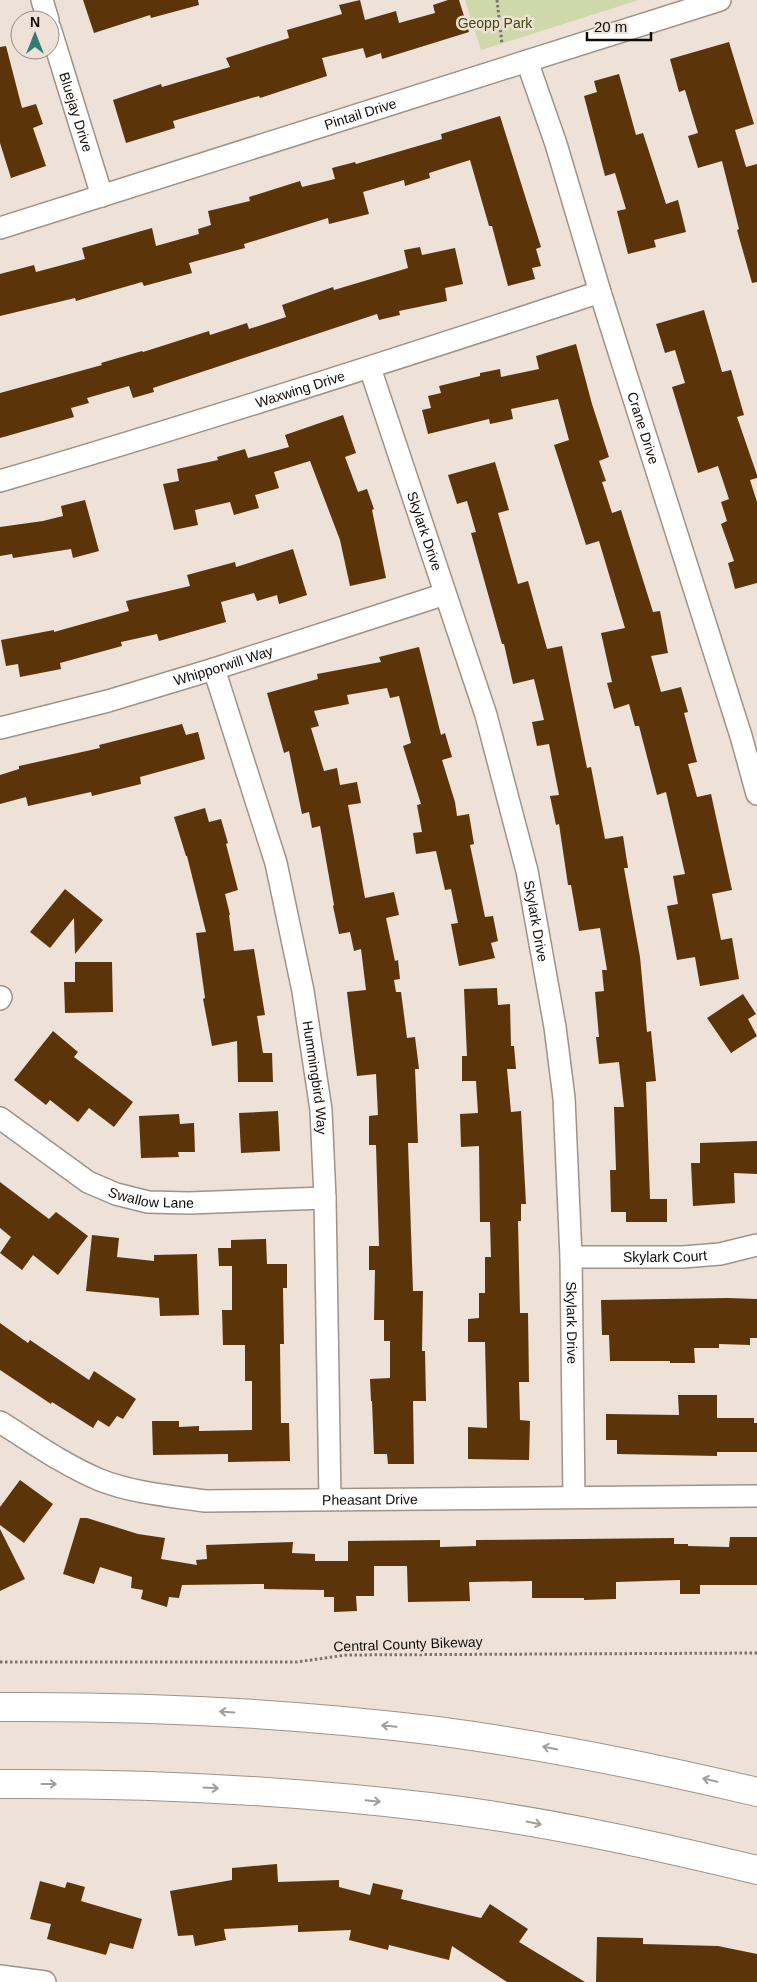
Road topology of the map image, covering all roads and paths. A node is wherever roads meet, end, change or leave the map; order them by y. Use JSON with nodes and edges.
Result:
{"nodes":[{"id":1,"x":497,"y":0,"type":"edge"},
{"id":2,"x":720,"y":0,"type":"edge"},
{"id":3,"x":502,"y":44,"type":"dead end"},
{"id":4,"x":60,"y":60,"type":"edge"},
{"id":5,"x":527,"y":61,"type":"junction"},
{"id":6,"x":102,"y":196,"type":"junction"},
{"id":7,"x":0,"y":228,"type":"edge"},
{"id":8,"x":600,"y":292,"type":"junction"},
{"id":9,"x":370,"y":368,"type":"junction"},
{"id":10,"x":0,"y":481,"type":"edge"},
{"id":11,"x":444,"y":594,"type":"junction"},
{"id":12,"x":214,"y":669,"type":"junction"},
{"id":13,"x":0,"y":728,"type":"edge"},
{"id":14,"x":757,"y":794,"type":"edge"},
{"id":15,"x":0,"y":1118,"type":"edge"},
{"id":16,"x":325,"y":1198,"type":"junction"},
{"id":17,"x":757,"y":1245,"type":"edge"},
{"id":18,"x":571,"y":1257,"type":"junction"},
{"id":19,"x":0,"y":1422,"type":"edge"},
{"id":20,"x":757,"y":1496,"type":"edge"},
{"id":21,"x":574,"y":1497,"type":"junction"},
{"id":22,"x":330,"y":1499,"type":"junction"},
{"id":23,"x":757,"y":1653,"type":"edge"},
{"id":24,"x":0,"y":1662,"type":"edge"},
{"id":25,"x":0,"y":1708,"type":"edge"},
{"id":26,"x":0,"y":1784,"type":"edge"},
{"id":27,"x":757,"y":1792,"type":"edge"},
{"id":28,"x":757,"y":1870,"type":"edge"},
{"id":29,"x":0,"y":1976,"type":"edge"},
{"id":30,"x":45,"y":1982,"type":"edge"}],
"edges":[{"from":1,"to":3,"type":"path"},
{"from":2,"to":5,"type":"street","name":"Pintail Drive"},
{"from":4,"to":6,"type":"street","name":"Bluejay Drive"},
{"from":5,"to":6,"type":"street","name":"Pintail Drive"},
{"from":5,"to":8,"type":"street","name":"Crane Drive"},
{"from":6,"to":7,"type":"street","name":"Pintail Drive"},
{"from":8,"to":9,"type":"street","name":"Waxwing Drive"},
{"from":8,"to":14,"type":"street","name":"Crane Drive"},
{"from":9,"to":10,"type":"street","name":"Waxwing Drive"},
{"from":9,"to":11,"type":"street","name":"Skylark Drive"},
{"from":11,"to":12,"type":"street","name":"Whipporwill Way"},
{"from":11,"to":18,"type":"street","name":"Skylark Drive"},
{"from":12,"to":13,"type":"street","name":"Whipporwill Way"},
{"from":12,"to":16,"type":"street","name":"Hummingbird Way"},
{"from":15,"to":16,"type":"street","name":"Swallow Lane"},
{"from":16,"to":22,"type":"street","name":"Hummingbird Way"},
{"from":17,"to":18,"type":"street","name":"Skylark Court"},
{"from":18,"to":21,"type":"street","name":"Skylark Drive"},
{"from":19,"to":22,"type":"street","name":"Pheasant Drive"},
{"from":20,"to":21,"type":"street","name":"Pheasant Drive"},
{"from":21,"to":22,"type":"street","name":"Pheasant Drive"},
{"from":23,"to":24,"type":"path","name":"Central County Bikeway"},
{"from":27,"to":25,"type":"highway","one_way":true},
{"from":26,"to":28,"type":"highway","one_way":true},
{"from":29,"to":30,"type":"street"}]}
